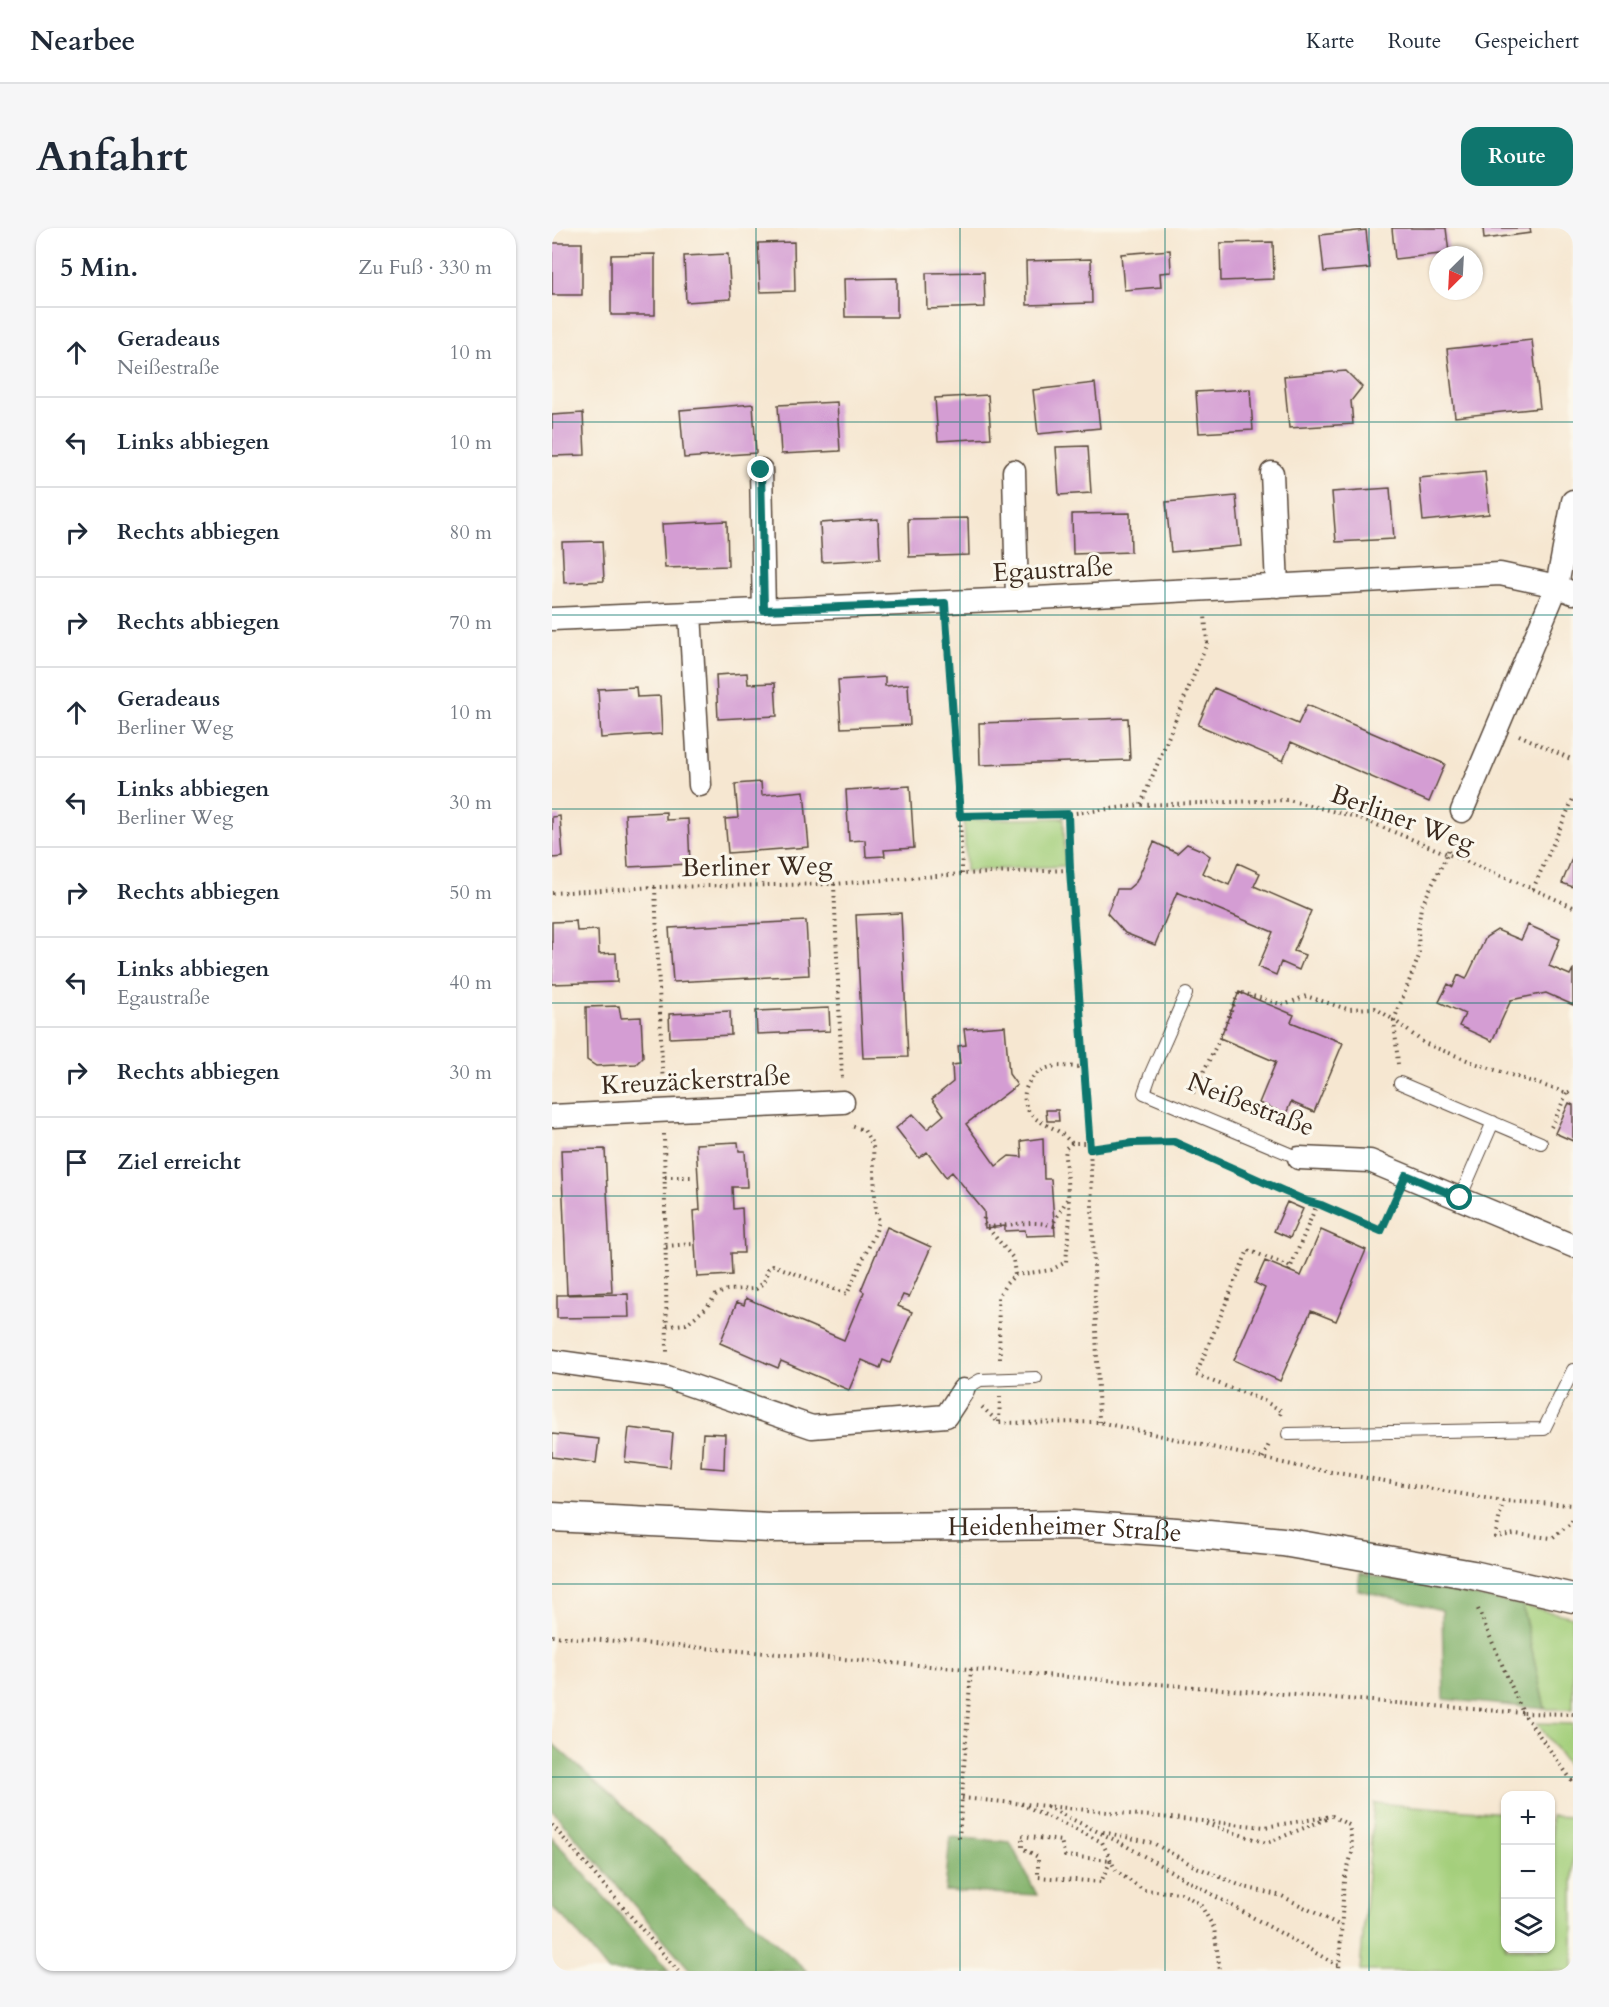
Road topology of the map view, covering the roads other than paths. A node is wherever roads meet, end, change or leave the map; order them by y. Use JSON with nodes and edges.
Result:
{"nodes":[{"id":1,"x":761,"y":470,"type":"dead end"},
{"id":2,"x":1014,"y":471,"type":"dead end"},
{"id":3,"x":1272,"y":473,"type":"dead end"},
{"id":4,"x":1573,"y":501,"type":"edge"},
{"id":5,"x":1277,"y":586,"type":"junction"},
{"id":6,"x":1565,"y":590,"type":"edge"},
{"id":7,"x":1017,"y":599,"type":"junction"},
{"id":8,"x":764,"y":610,"type":"junction"},
{"id":9,"x":690,"y":613,"type":"junction"},
{"id":10,"x":552,"y":619,"type":"edge"},
{"id":11,"x":700,"y":785,"type":"dead end"},
{"id":12,"x":1462,"y":811,"type":"road end"},
{"id":13,"x":1186,"y":994,"type":"dead end"},
{"id":14,"x":1400,"y":1083,"type":"road end"},
{"id":15,"x":843,"y":1101,"type":"road end"},
{"id":16,"x":552,"y":1116,"type":"edge"},
{"id":17,"x":1493,"y":1122,"type":"junction"},
{"id":18,"x":1541,"y":1143,"type":"road end"},
{"id":19,"x":1299,"y":1158,"type":"joint"},
{"id":20,"x":1460,"y":1198,"type":"junction"},
{"id":21,"x":1573,"y":1246,"type":"edge"},
{"id":22,"x":552,"y":1361,"type":"edge"},
{"id":23,"x":1573,"y":1370,"type":"edge"},
{"id":24,"x":1036,"y":1377,"type":"dead end"},
{"id":25,"x":963,"y":1390,"type":"joint"},
{"id":26,"x":1288,"y":1434,"type":"dead end"},
{"id":27,"x":552,"y":1517,"type":"edge"},
{"id":28,"x":1573,"y":1598,"type":"edge"}],
"edges":[{"from":1,"to":8,"type":"street"},
{"from":2,"to":7,"type":"street"},
{"from":3,"to":5,"type":"street"},
{"from":4,"to":6,"type":"street"},
{"from":5,"to":6,"type":"street","name":"Egaustraße"},
{"from":5,"to":7,"type":"street","name":"Egaustraße"},
{"from":6,"to":12,"type":"street"},
{"from":7,"to":8,"type":"street","name":"Egaustraße"},
{"from":8,"to":9,"type":"street","name":"Egaustraße"},
{"from":9,"to":10,"type":"street","name":"Egaustraße"},
{"from":9,"to":11,"type":"street"},
{"from":13,"to":19,"type":"lane","name":"Neißestraße"},
{"from":14,"to":17,"type":"lane"},
{"from":15,"to":16,"type":"street","name":"Kreuzäckerstraße"},
{"from":17,"to":18,"type":"lane"},
{"from":17,"to":20,"type":"lane"},
{"from":19,"to":20,"type":"street","name":"Neißestraße"},
{"from":20,"to":21,"type":"street","name":"Neißestraße"},
{"from":22,"to":25,"type":"street"},
{"from":23,"to":26,"type":"lane"},
{"from":24,"to":25,"type":"lane"},
{"from":27,"to":28,"type":"street","name":"Heidenheimer Straße"}]}
